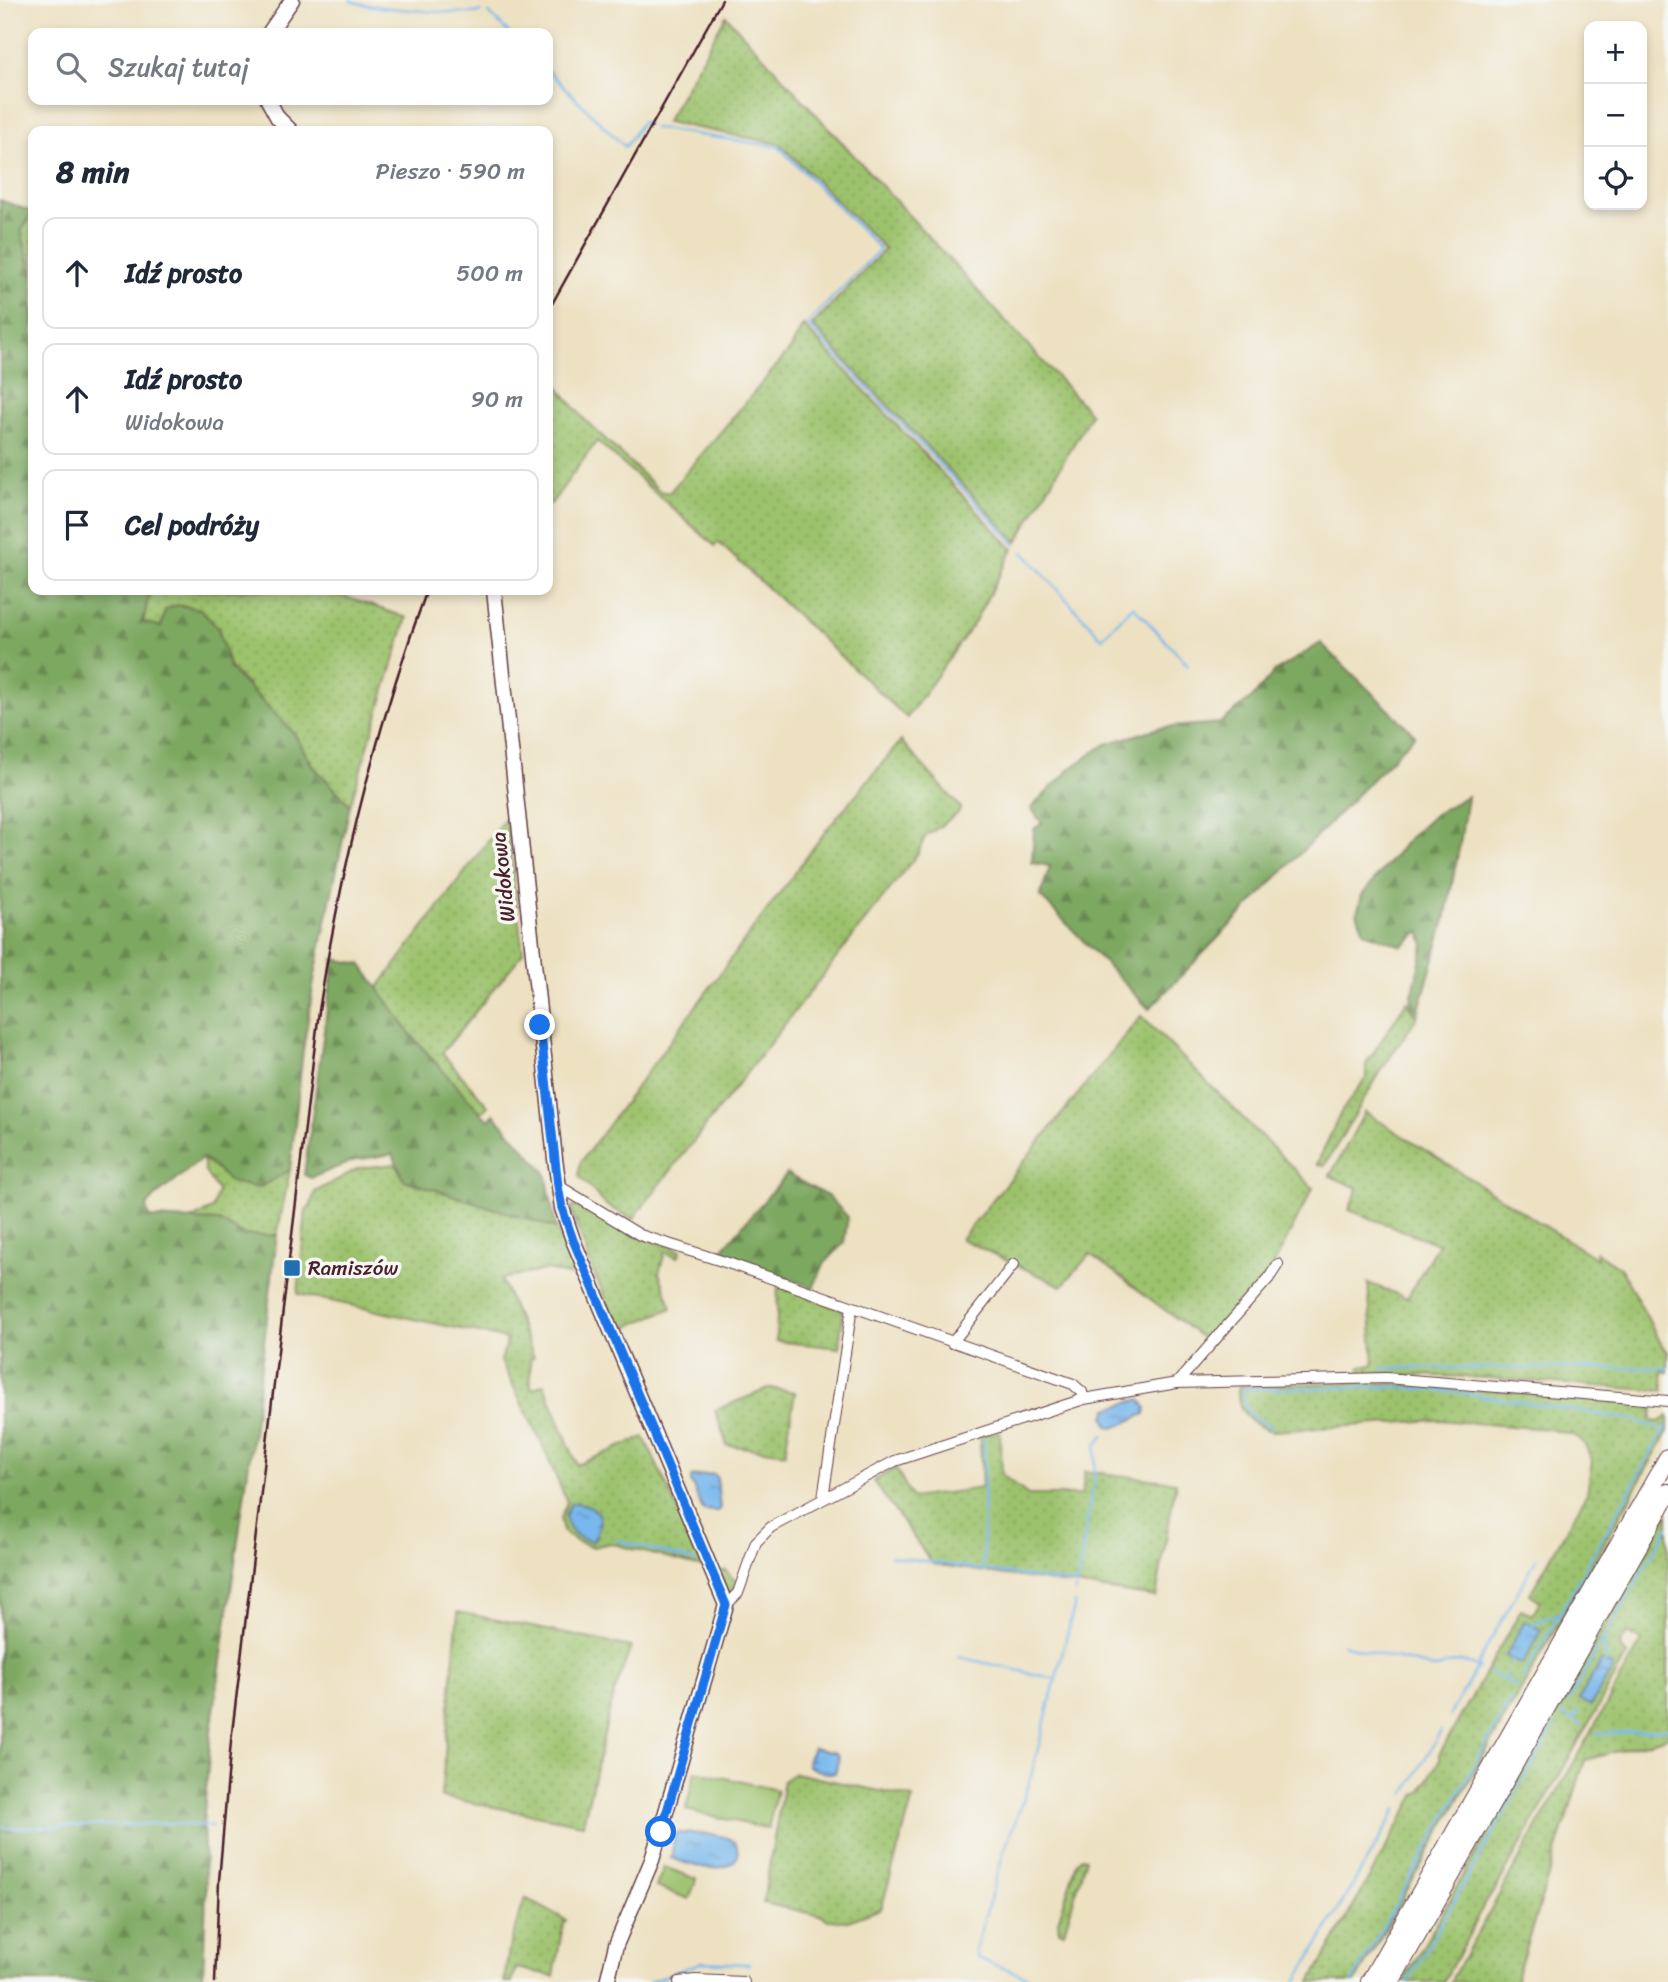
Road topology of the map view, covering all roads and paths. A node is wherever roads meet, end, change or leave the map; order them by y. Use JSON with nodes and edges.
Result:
{"nodes":[{"id":1,"x":292,"y":0,"type":"edge"},
{"id":2,"x":272,"y":28,"type":"edge"},
{"id":3,"x":271,"y":105,"type":"edge"},
{"id":4,"x":286,"y":126,"type":"edge"},
{"id":5,"x":495,"y":595,"type":"edge"},
{"id":6,"x":558,"y":1186,"type":"junction"},
{"id":7,"x":1014,"y":1264,"type":"dead end"},
{"id":8,"x":1278,"y":1264,"type":"dead end"},
{"id":9,"x":852,"y":1307,"type":"junction"},
{"id":10,"x":953,"y":1343,"type":"junction"},
{"id":11,"x":1178,"y":1383,"type":"junction"},
{"id":12,"x":1084,"y":1399,"type":"junction"},
{"id":13,"x":1668,"y":1401,"type":"edge"},
{"id":14,"x":1668,"y":1458,"type":"edge"},
{"id":15,"x":1668,"y":1493,"type":"edge"},
{"id":16,"x":823,"y":1498,"type":"junction"},
{"id":17,"x":726,"y":1605,"type":"junction"},
{"id":18,"x":607,"y":1982,"type":"edge"},
{"id":19,"x":679,"y":1982,"type":"edge"},
{"id":20,"x":744,"y":1982,"type":"edge"},
{"id":21,"x":1370,"y":1982,"type":"edge"},
{"id":22,"x":1390,"y":1982,"type":"edge"}],
"edges":[{"from":1,"to":2,"type":"street"},
{"from":3,"to":4,"type":"street"},
{"from":5,"to":6,"type":"street","name":"Widokowa"},
{"from":6,"to":9,"type":"street"},
{"from":6,"to":17,"type":"street","name":"Widokowa"},
{"from":7,"to":10,"type":"street"},
{"from":8,"to":11,"type":"street"},
{"from":9,"to":10,"type":"street"},
{"from":9,"to":16,"type":"street"},
{"from":10,"to":12,"type":"street"},
{"from":11,"to":12,"type":"street"},
{"from":11,"to":13,"type":"street"},
{"from":12,"to":16,"type":"street"},
{"from":14,"to":21,"type":"highway"},
{"from":15,"to":22,"type":"highway"},
{"from":16,"to":17,"type":"street"},
{"from":17,"to":18,"type":"street"},
{"from":19,"to":20,"type":"street"}]}
